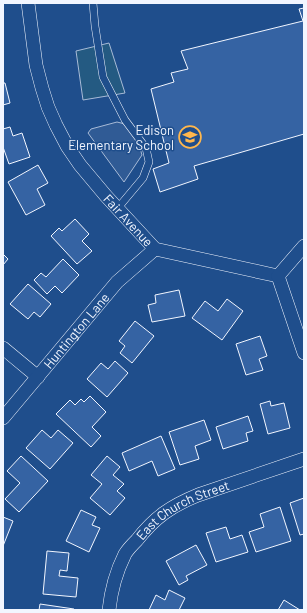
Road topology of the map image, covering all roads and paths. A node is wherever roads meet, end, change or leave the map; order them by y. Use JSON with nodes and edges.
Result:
{"nodes":[{"id":1,"x":28,"y":3,"type":"edge"},
{"id":2,"x":93,"y":3,"type":"edge"},
{"id":3,"x":118,"y":209,"type":"junction"},
{"id":4,"x":304,"y":246,"type":"edge"},
{"id":5,"x":155,"y":249,"type":"junction"},
{"id":6,"x":278,"y":276,"type":"junction"},
{"id":7,"x":3,"y":348,"type":"edge"},
{"id":8,"x":304,"y":353,"type":"edge"},
{"id":9,"x":38,"y":377,"type":"junction"},
{"id":10,"x":3,"y":418,"type":"edge"},
{"id":11,"x":304,"y":459,"type":"edge"},
{"id":12,"x":109,"y":610,"type":"edge"}],
"edges":[{"from":1,"to":3,"type":"street","name":"Fair Avenue"},
{"from":2,"to":3,"type":"lane"},
{"from":3,"to":5,"type":"street","name":"Fair Avenue"},
{"from":4,"to":6,"type":"street"},
{"from":5,"to":6,"type":"street","name":"Fair Avenue"},
{"from":5,"to":9,"type":"street","name":"Huntington Lane"},
{"from":6,"to":8,"type":"street"},
{"from":7,"to":9,"type":"street"},
{"from":9,"to":10,"type":"street","name":"Huntington Lane"},
{"from":11,"to":12,"type":"street","name":"East Church Street"}]}
